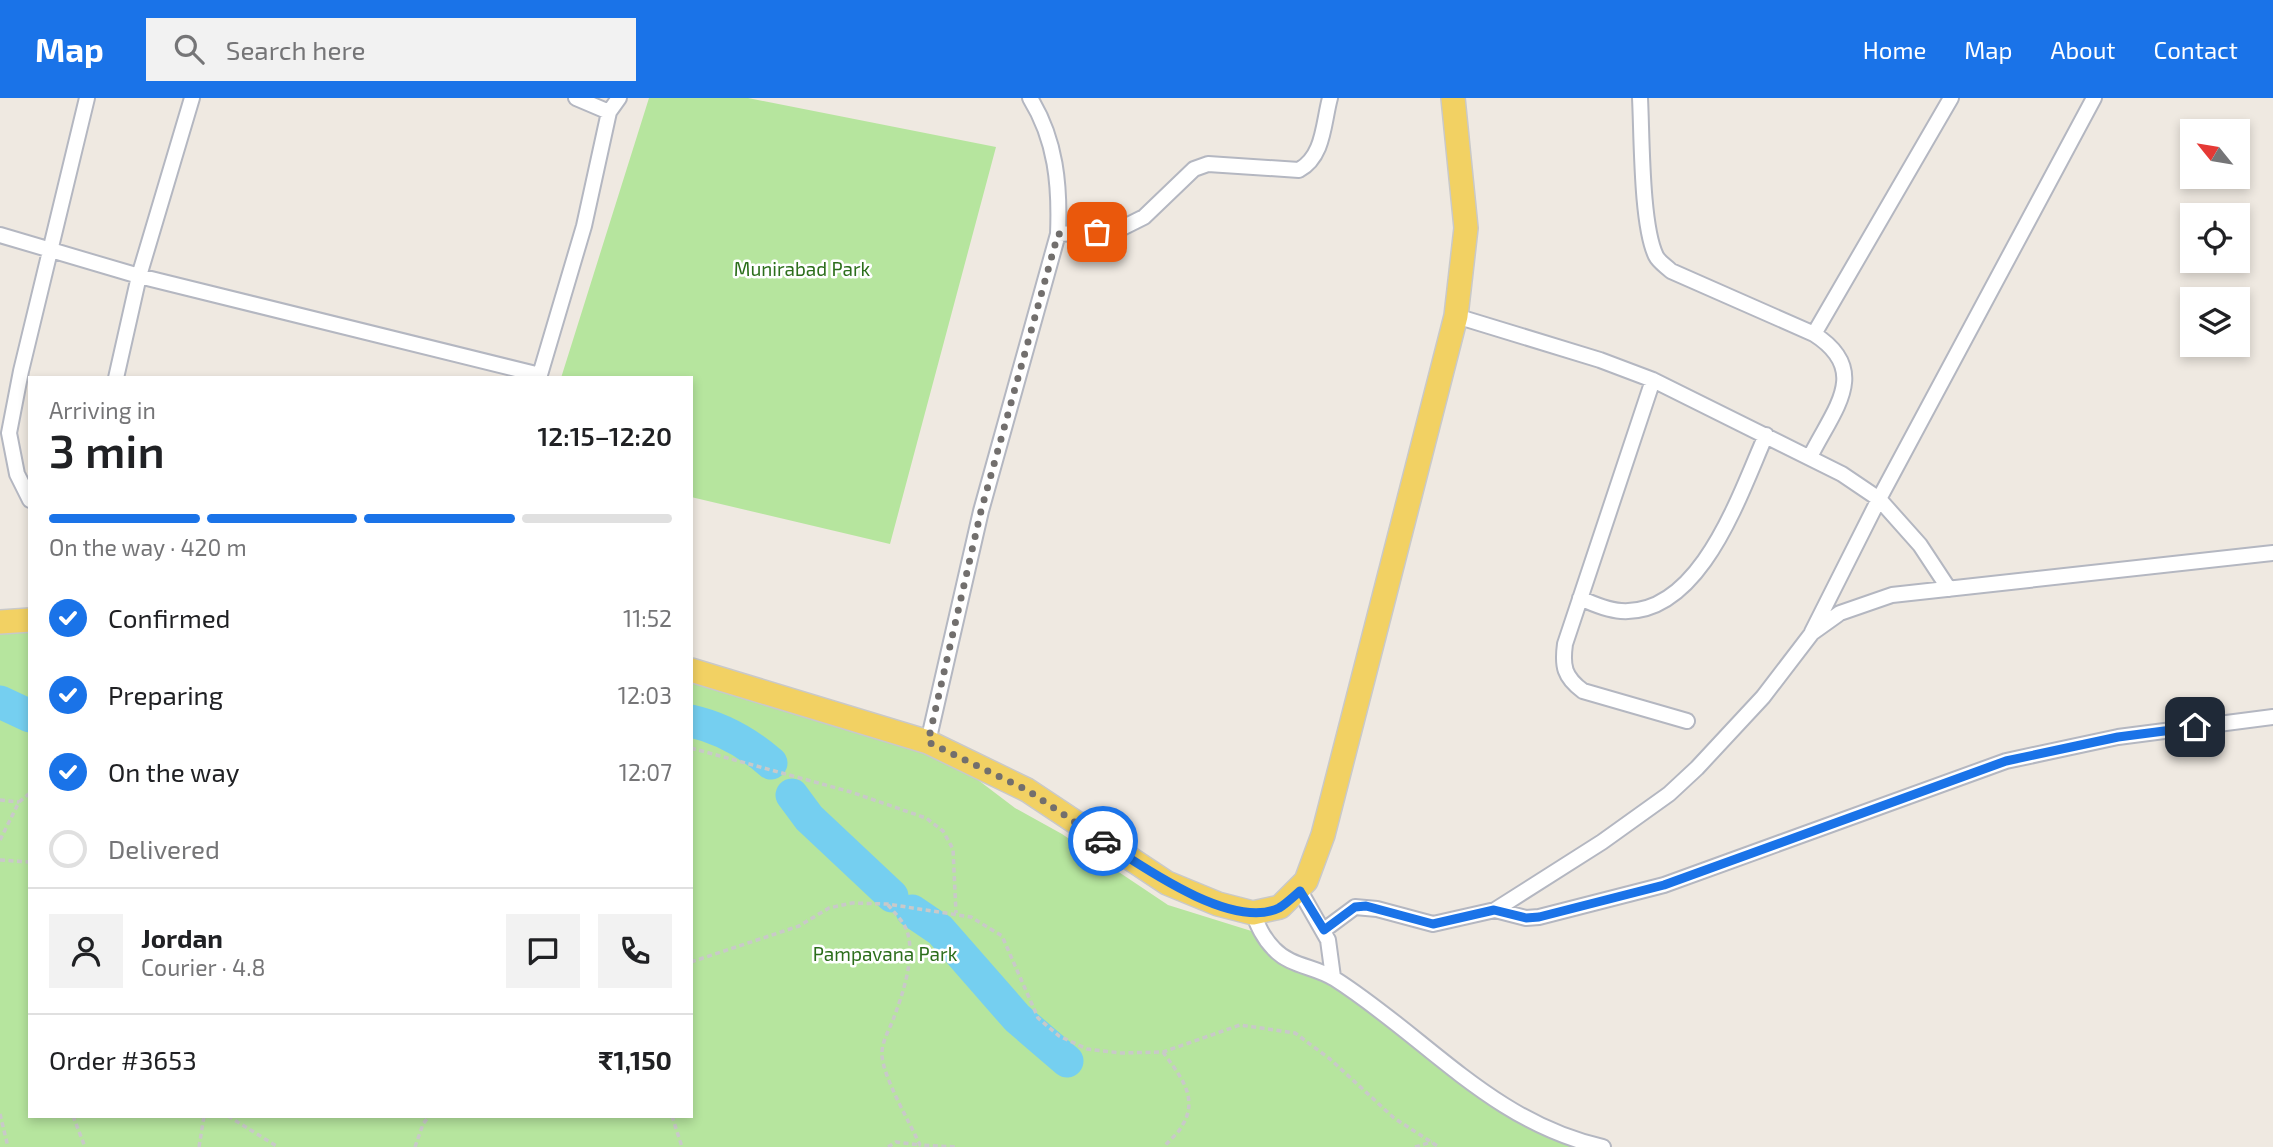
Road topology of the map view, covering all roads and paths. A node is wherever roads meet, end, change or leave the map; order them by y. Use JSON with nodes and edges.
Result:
{"nodes":[{"id":1,"x":88,"y":98,"type":"edge"},
{"id":2,"x":192,"y":98,"type":"edge"},
{"id":3,"x":576,"y":98,"type":"edge"},
{"id":4,"x":619,"y":98,"type":"edge"},
{"id":5,"x":1030,"y":98,"type":"edge"},
{"id":6,"x":1330,"y":98,"type":"edge"},
{"id":7,"x":1453,"y":98,"type":"edge"},
{"id":8,"x":1640,"y":98,"type":"edge"},
{"id":9,"x":1951,"y":98,"type":"edge"},
{"id":10,"x":2094,"y":98,"type":"edge"},
{"id":11,"x":609,"y":112,"type":"junction"},
{"id":12,"x":1058,"y":234,"type":"junction"},
{"id":13,"x":0,"y":235,"type":"edge"},
{"id":14,"x":51,"y":250,"type":"junction"},
{"id":15,"x":139,"y":276,"type":"junction"},
{"id":16,"x":1456,"y":316,"type":"junction"},
{"id":17,"x":1814,"y":334,"type":"junction"},
{"id":18,"x":117,"y":376,"type":"edge"},
{"id":19,"x":540,"y":376,"type":"edge"},
{"id":20,"x":1653,"y":380,"type":"junction"},
{"id":21,"x":1766,"y":435,"type":"junction"},
{"id":22,"x":1810,"y":457,"type":"junction"},
{"id":23,"x":28,"y":496,"type":"edge"},
{"id":24,"x":1879,"y":499,"type":"junction"},
{"id":25,"x":2273,"y":553,"type":"edge"},
{"id":26,"x":1949,"y":589,"type":"junction"},
{"id":27,"x":1580,"y":598,"type":"junction"},
{"id":28,"x":28,"y":620,"type":"edge"},
{"id":29,"x":0,"y":622,"type":"edge"},
{"id":30,"x":1812,"y":633,"type":"junction"},
{"id":31,"x":693,"y":671,"type":"edge"},
{"id":32,"x":2273,"y":717,"type":"edge"},
{"id":33,"x":1687,"y":721,"type":"dead end"},
{"id":34,"x":928,"y":742,"type":"junction"},
{"id":35,"x":693,"y":748,"type":"edge"},
{"id":36,"x":28,"y":795,"type":"edge"},
{"id":37,"x":0,"y":800,"type":"edge"},
{"id":38,"x":19,"y":802,"type":"junction"},
{"id":39,"x":0,"y":840,"type":"edge"},
{"id":40,"x":0,"y":860,"type":"edge"},
{"id":41,"x":28,"y":862,"type":"edge"},
{"id":42,"x":1300,"y":891,"type":"junction"},
{"id":43,"x":887,"y":904,"type":"junction"},
{"id":44,"x":1494,"y":910,"type":"junction"},
{"id":45,"x":1252,"y":912,"type":"junction"},
{"id":46,"x":956,"y":914,"type":"junction"},
{"id":47,"x":1324,"y":930,"type":"junction"},
{"id":48,"x":693,"y":961,"type":"edge"},
{"id":49,"x":1333,"y":977,"type":"junction"},
{"id":50,"x":1163,"y":1052,"type":"junction"},
{"id":51,"x":0,"y":1114,"type":"edge"},
{"id":52,"x":74,"y":1118,"type":"edge"},
{"id":53,"x":204,"y":1118,"type":"edge"},
{"id":54,"x":231,"y":1118,"type":"edge"},
{"id":55,"x":427,"y":1118,"type":"edge"},
{"id":56,"x":673,"y":1118,"type":"edge"},
{"id":57,"x":1432,"y":1142,"type":"junction"},
{"id":58,"x":920,"y":1145,"type":"junction"},
{"id":59,"x":8,"y":1147,"type":"edge"},
{"id":60,"x":85,"y":1147,"type":"edge"},
{"id":61,"x":199,"y":1147,"type":"edge"},
{"id":62,"x":278,"y":1147,"type":"edge"},
{"id":63,"x":415,"y":1147,"type":"edge"},
{"id":64,"x":682,"y":1147,"type":"edge"},
{"id":65,"x":888,"y":1147,"type":"edge"},
{"id":66,"x":957,"y":1147,"type":"edge"},
{"id":67,"x":1164,"y":1147,"type":"edge"},
{"id":68,"x":1415,"y":1147,"type":"edge"},
{"id":69,"x":1439,"y":1147,"type":"edge"},
{"id":70,"x":1603,"y":1147,"type":"edge"}],
"edges":[{"from":1,"to":14,"type":"street"},
{"from":2,"to":15,"type":"street"},
{"from":3,"to":11,"type":"street"},
{"from":4,"to":11,"type":"street"},
{"from":5,"to":12,"type":"street"},
{"from":6,"to":12,"type":"street"},
{"from":7,"to":16,"type":"main road"},
{"from":8,"to":17,"type":"street"},
{"from":9,"to":17,"type":"street"},
{"from":10,"to":24,"type":"street"},
{"from":11,"to":19,"type":"street"},
{"from":12,"to":34,"type":"street"},
{"from":13,"to":14,"type":"street"},
{"from":14,"to":15,"type":"street"},
{"from":14,"to":23,"type":"street"},
{"from":15,"to":18,"type":"street"},
{"from":15,"to":19,"type":"street"},
{"from":16,"to":20,"type":"street"},
{"from":16,"to":42,"type":"main road"},
{"from":17,"to":22,"type":"street"},
{"from":20,"to":21,"type":"street"},
{"from":20,"to":27,"type":"street"},
{"from":21,"to":22,"type":"street"},
{"from":21,"to":27,"type":"street"},
{"from":22,"to":24,"type":"street"},
{"from":24,"to":26,"type":"street"},
{"from":24,"to":30,"type":"street"},
{"from":25,"to":26,"type":"street"},
{"from":26,"to":30,"type":"street"},
{"from":27,"to":33,"type":"street"},
{"from":28,"to":29,"type":"main road"},
{"from":30,"to":44,"type":"street"},
{"from":31,"to":34,"type":"main road"},
{"from":32,"to":44,"type":"street"},
{"from":34,"to":45,"type":"main road"},
{"from":35,"to":46,"type":"path"},
{"from":36,"to":38,"type":"path"},
{"from":37,"to":38,"type":"path"},
{"from":38,"to":39,"type":"path"},
{"from":40,"to":41,"type":"path"},
{"from":42,"to":45,"type":"main road"},
{"from":42,"to":47,"type":"street"},
{"from":43,"to":46,"type":"path"},
{"from":43,"to":48,"type":"path"},
{"from":43,"to":58,"type":"path"},
{"from":44,"to":47,"type":"street"},
{"from":45,"to":49,"type":"street"},
{"from":46,"to":50,"type":"path"},
{"from":47,"to":49,"type":"street"},
{"from":49,"to":70,"type":"street"},
{"from":50,"to":57,"type":"path"},
{"from":50,"to":67,"type":"path"},
{"from":51,"to":59,"type":"path"},
{"from":52,"to":60,"type":"path"},
{"from":53,"to":61,"type":"path"},
{"from":54,"to":62,"type":"path"},
{"from":55,"to":63,"type":"path"},
{"from":56,"to":64,"type":"path"},
{"from":57,"to":68,"type":"path"},
{"from":57,"to":69,"type":"path"},
{"from":58,"to":65,"type":"path"},
{"from":58,"to":66,"type":"path"}]}
